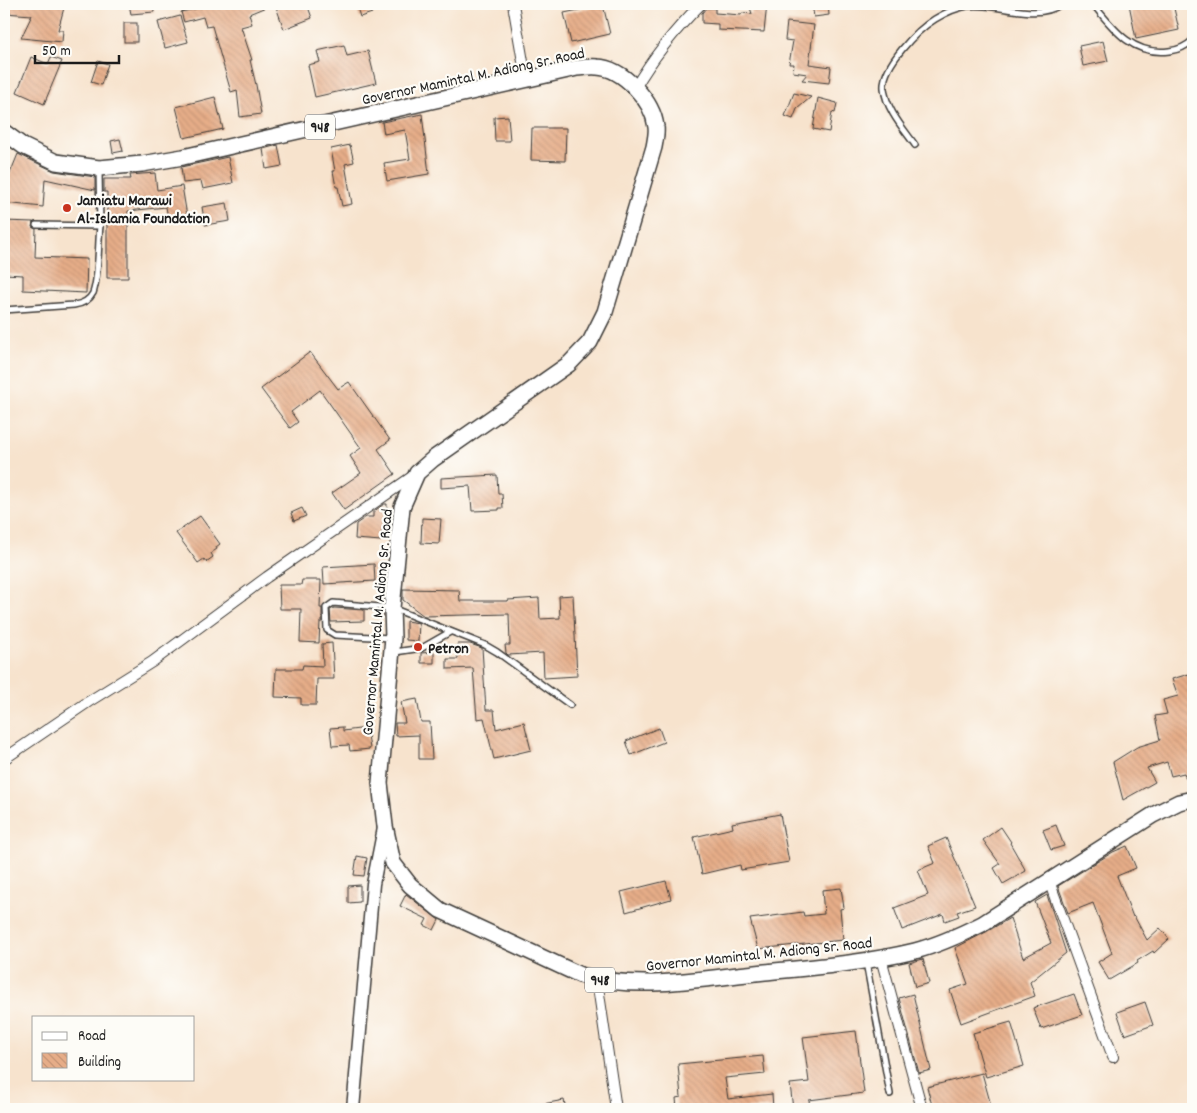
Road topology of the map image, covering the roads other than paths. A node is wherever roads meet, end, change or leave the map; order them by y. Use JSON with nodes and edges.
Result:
{"nodes":[{"id":1,"x":513,"y":4,"type":"edge"},
{"id":2,"x":701,"y":4,"type":"edge"},
{"id":3,"x":1061,"y":4,"type":"edge"},
{"id":4,"x":1093,"y":4,"type":"edge"},
{"id":5,"x":1193,"y":40,"type":"edge"},
{"id":6,"x":526,"y":79,"type":"junction"},
{"id":7,"x":635,"y":88,"type":"junction"},
{"id":8,"x":4,"y":132,"type":"edge"},
{"id":9,"x":915,"y":145,"type":"dead end"},
{"id":10,"x":99,"y":168,"type":"junction"},
{"id":11,"x":36,"y":225,"type":"dead end"},
{"id":12,"x":100,"y":226,"type":"junction"},
{"id":13,"x":4,"y":310,"type":"edge"},
{"id":14,"x":417,"y":473,"type":"junction"},
{"id":15,"x":392,"y":608,"type":"junction"},
{"id":16,"x":450,"y":632,"type":"junction"},
{"id":17,"x":392,"y":645,"type":"junction"},
{"id":18,"x":570,"y":705,"type":"dead end"},
{"id":19,"x":4,"y":759,"type":"edge"},
{"id":20,"x":1193,"y":799,"type":"edge"},
{"id":21,"x":385,"y":826,"type":"junction"},
{"id":22,"x":1049,"y":881,"type":"junction"},
{"id":23,"x":874,"y":959,"type":"junction"},
{"id":24,"x":597,"y":980,"type":"junction"},
{"id":25,"x":1113,"y":1058,"type":"dead end"},
{"id":26,"x":890,"y":1094,"type":"dead end"},
{"id":27,"x":353,"y":1109,"type":"edge"},
{"id":28,"x":616,"y":1109,"type":"edge"},
{"id":29,"x":922,"y":1109,"type":"edge"}],
"edges":[{"from":1,"to":6,"type":"street"},
{"from":2,"to":7,"type":"street"},
{"from":3,"to":9,"type":"lane"},
{"from":4,"to":5,"type":"lane"},
{"from":6,"to":7,"type":"main road","name":"Governor Mamintal M. Adiong Sr. Road","number":"948"},
{"from":6,"to":10,"type":"main road","name":"Governor Mamintal M. Adiong Sr. Road","number":"948"},
{"from":7,"to":14,"type":"main road","name":"Governor Mamintal M. Adiong Sr. Road","number":"948"},
{"from":8,"to":10,"type":"main road","name":"Governor Mamintal M. Adiong Sr. Road","number":"948"},
{"from":10,"to":12,"type":"lane"},
{"from":11,"to":12,"type":"lane"},
{"from":12,"to":13,"type":"lane"},
{"from":14,"to":15,"type":"main road","name":"Governor Mamintal M. Adiong Sr. Road","number":"948"},
{"from":14,"to":19,"type":"street"},
{"from":15,"to":16,"type":"lane"},
{"from":15,"to":17,"type":"main road","name":"Governor Mamintal M. Adiong Sr. Road","number":"948"},
{"from":15,"to":17,"type":"lane"},
{"from":16,"to":17,"type":"lane"},
{"from":16,"to":18,"type":"lane"},
{"from":17,"to":21,"type":"main road","name":"Governor Mamintal M. Adiong Sr. Road","number":"948"},
{"from":20,"to":22,"type":"main road","name":"Governor Mamintal M. Adiong Sr. Road","number":"948"},
{"from":21,"to":24,"type":"main road","name":"Governor Mamintal M. Adiong Sr. Road","number":"948"},
{"from":21,"to":27,"type":"street"},
{"from":22,"to":23,"type":"main road","name":"Governor Mamintal M. Adiong Sr. Road","number":"948"},
{"from":22,"to":25,"type":"street"},
{"from":23,"to":24,"type":"main road","name":"Governor Mamintal M. Adiong Sr. Road","number":"948"},
{"from":23,"to":26,"type":"lane"},
{"from":23,"to":29,"type":"street"},
{"from":24,"to":28,"type":"street"}]}
